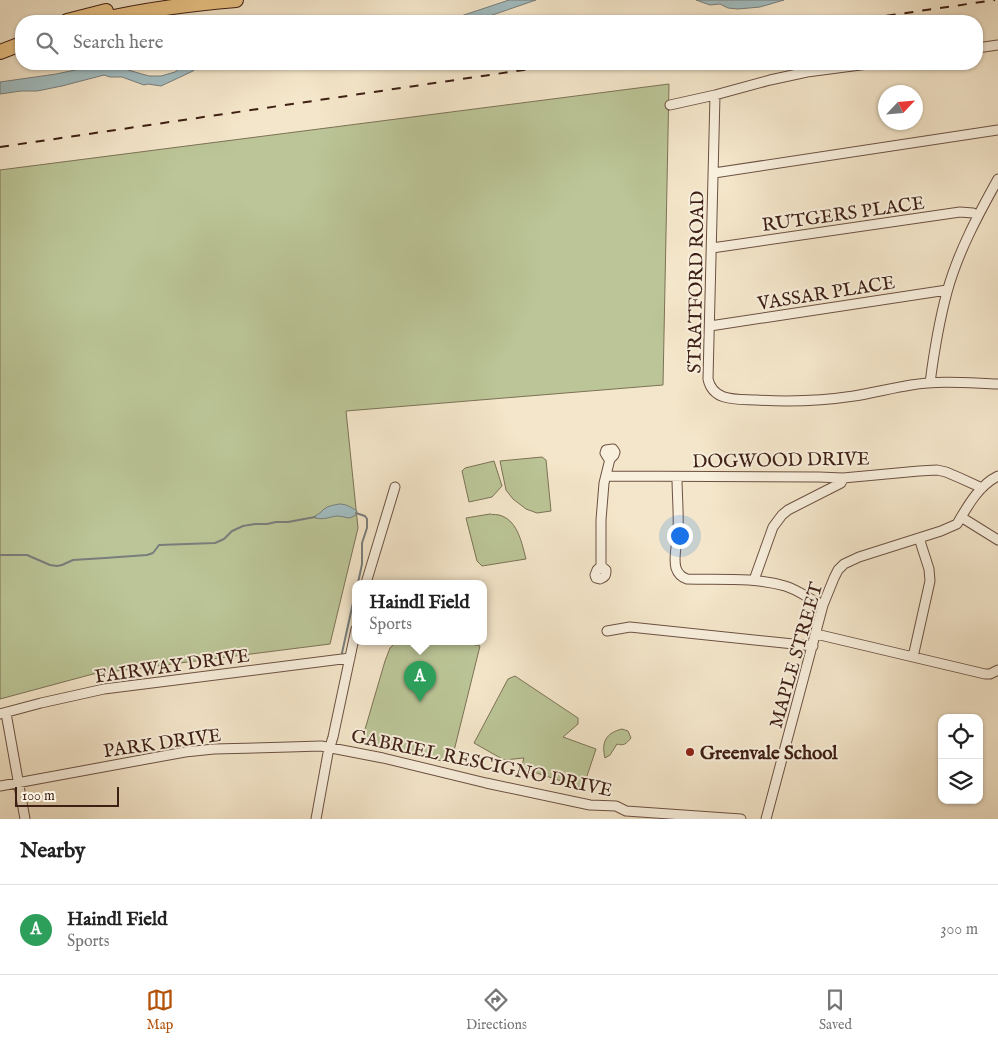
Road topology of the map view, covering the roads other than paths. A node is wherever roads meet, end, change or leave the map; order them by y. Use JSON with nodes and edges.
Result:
{"nodes":[{"id":1,"x":166,"y":0,"type":"edge"},
{"id":2,"x":236,"y":0,"type":"edge"},
{"id":3,"x":90,"y":15,"type":"edge"},
{"id":4,"x":125,"y":15,"type":"edge"},
{"id":5,"x":15,"y":38,"type":"edge"},
{"id":6,"x":0,"y":43,"type":"edge"},
{"id":7,"x":998,"y":45,"type":"edge"},
{"id":8,"x":15,"y":46,"type":"edge"},
{"id":9,"x":983,"y":47,"type":"edge"},
{"id":10,"x":0,"y":52,"type":"edge"},
{"id":11,"x":826,"y":70,"type":"edge"},
{"id":12,"x":715,"y":95,"type":"junction"},
{"id":13,"x":670,"y":105,"type":"dead end"},
{"id":14,"x":998,"y":130,"type":"edge"},
{"id":15,"x":714,"y":172,"type":"junction"},
{"id":16,"x":998,"y":179,"type":"edge"},
{"id":17,"x":978,"y":216,"type":"junction"},
{"id":18,"x":712,"y":248,"type":"junction"},
{"id":19,"x":947,"y":290,"type":"junction"},
{"id":20,"x":710,"y":326,"type":"junction"},
{"id":21,"x":930,"y":383,"type":"junction"},
{"id":22,"x":998,"y":384,"type":"edge"},
{"id":23,"x":610,"y":459,"type":"dead end"},
{"id":24,"x":606,"y":476,"type":"junction"},
{"id":25,"x":998,"y":476,"type":"edge"},
{"id":26,"x":677,"y":477,"type":"junction"},
{"id":27,"x":843,"y":478,"type":"junction"},
{"id":28,"x":395,"y":487,"type":"dead end"},
{"id":29,"x":982,"y":488,"type":"junction"},
{"id":30,"x":961,"y":517,"type":"junction"},
{"id":31,"x":919,"y":538,"type":"junction"},
{"id":32,"x":998,"y":540,"type":"edge"},
{"id":33,"x":601,"y":566,"type":"dead end"},
{"id":34,"x":367,"y":580,"type":"edge"},
{"id":35,"x":754,"y":580,"type":"junction"},
{"id":36,"x":824,"y":605,"type":"junction"},
{"id":37,"x":607,"y":631,"type":"dead end"},
{"id":38,"x":816,"y":634,"type":"junction"},
{"id":39,"x":353,"y":645,"type":"edge"},
{"id":40,"x":812,"y":646,"type":"junction"},
{"id":41,"x":913,"y":656,"type":"junction"},
{"id":42,"x":350,"y":658,"type":"junction"},
{"id":43,"x":998,"y":670,"type":"edge"},
{"id":44,"x":3,"y":714,"type":"edge"},
{"id":45,"x":330,"y":748,"type":"junction"},
{"id":46,"x":18,"y":783,"type":"junction"},
{"id":47,"x":0,"y":786,"type":"edge"},
{"id":48,"x":626,"y":815,"type":"edge"},
{"id":49,"x":25,"y":819,"type":"edge"},
{"id":50,"x":316,"y":819,"type":"edge"},
{"id":51,"x":741,"y":819,"type":"edge"},
{"id":52,"x":766,"y":819,"type":"edge"}],
"edges":[{"from":1,"to":3,"type":"highway"},
{"from":2,"to":4,"type":"highway"},
{"from":5,"to":6,"type":"highway"},
{"from":7,"to":9,"type":"street"},
{"from":8,"to":10,"type":"highway"},
{"from":11,"to":12,"type":"street"},
{"from":12,"to":13,"type":"street"},
{"from":12,"to":15,"type":"street","name":"STRATFORD ROAD"},
{"from":14,"to":15,"type":"street"},
{"from":15,"to":18,"type":"street","name":"STRATFORD ROAD"},
{"from":16,"to":17,"type":"street"},
{"from":17,"to":18,"type":"street","name":"RUTGERS PLACE"},
{"from":17,"to":19,"type":"street"},
{"from":18,"to":20,"type":"street","name":"STRATFORD ROAD"},
{"from":19,"to":20,"type":"street","name":"VASSAR PLACE"},
{"from":19,"to":21,"type":"street"},
{"from":20,"to":21,"type":"street","name":"STRATFORD ROAD"},
{"from":21,"to":22,"type":"street","name":"STRATFORD ROAD"},
{"from":23,"to":24,"type":"street"},
{"from":24,"to":26,"type":"street","name":"DOGWOOD DRIVE"},
{"from":24,"to":33,"type":"street"},
{"from":25,"to":29,"type":"street","name":"MAPLE STREET"},
{"from":26,"to":27,"type":"street","name":"DOGWOOD DRIVE"},
{"from":26,"to":35,"type":"street"},
{"from":27,"to":29,"type":"street","name":"DOGWOOD DRIVE"},
{"from":27,"to":35,"type":"street"},
{"from":28,"to":34,"type":"street"},
{"from":29,"to":30,"type":"street","name":"MAPLE STREET"},
{"from":30,"to":31,"type":"street","name":"MAPLE STREET"},
{"from":30,"to":32,"type":"street"},
{"from":31,"to":36,"type":"street","name":"MAPLE STREET"},
{"from":31,"to":41,"type":"street"},
{"from":35,"to":36,"type":"street"},
{"from":36,"to":38,"type":"street","name":"MAPLE STREET"},
{"from":37,"to":40,"type":"street"},
{"from":38,"to":40,"type":"street","name":"MAPLE STREET"},
{"from":38,"to":41,"type":"street"},
{"from":39,"to":42,"type":"street"},
{"from":40,"to":52,"type":"street","name":"MAPLE STREET"},
{"from":41,"to":43,"type":"street"},
{"from":42,"to":44,"type":"street","name":"FAIRWAY DRIVE"},
{"from":42,"to":45,"type":"street"},
{"from":44,"to":46,"type":"street"},
{"from":45,"to":46,"type":"street","name":"PARK DRIVE"},
{"from":45,"to":48,"type":"street","name":"GABRIEL RESCIGNO DRIVE"},
{"from":45,"to":50,"type":"street"},
{"from":46,"to":47,"type":"street","name":"PARK DRIVE"},
{"from":46,"to":49,"type":"street"},
{"from":48,"to":51,"type":"street","name":"GABRIEL RESCIGNO DRIVE"}]}
